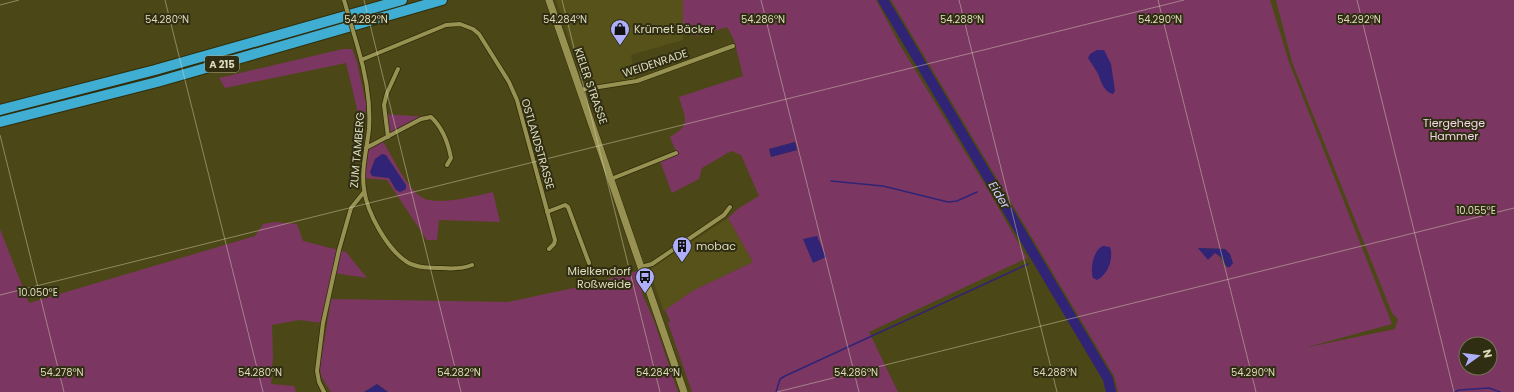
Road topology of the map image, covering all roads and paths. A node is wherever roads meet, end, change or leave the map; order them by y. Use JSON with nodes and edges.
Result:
{"nodes":[{"id":1,"x":344,"y":0,"type":"edge"},
{"id":2,"x":402,"y":0,"type":"edge"},
{"id":3,"x":442,"y":0,"type":"edge"},
{"id":4,"x":549,"y":0,"type":"edge"},
{"id":5,"x":733,"y":46,"type":"dead end"},
{"id":6,"x":361,"y":60,"type":"junction"},
{"id":7,"x":398,"y":69,"type":"dead end"},
{"id":8,"x":580,"y":90,"type":"junction"},
{"id":9,"x":0,"y":110,"type":"edge"},
{"id":10,"x":0,"y":122,"type":"edge"},
{"id":11,"x":388,"y":137,"type":"junction"},
{"id":12,"x":366,"y":148,"type":"junction"},
{"id":13,"x":676,"y":153,"type":"dead end"},
{"id":14,"x":447,"y":165,"type":"dead end"},
{"id":15,"x":611,"y":179,"type":"junction"},
{"id":16,"x":364,"y":192,"type":"junction"},
{"id":17,"x":730,"y":207,"type":"dead end"},
{"id":18,"x":547,"y":212,"type":"junction"},
{"id":19,"x":549,"y":248,"type":"dead end"},
{"id":20,"x":589,"y":262,"type":"dead end"},
{"id":21,"x":472,"y":265,"type":"dead end"},
{"id":22,"x":641,"y":267,"type":"junction"},
{"id":23,"x":324,"y":392,"type":"edge"},
{"id":24,"x":684,"y":392,"type":"edge"}],
"edges":[{"from":1,"to":6,"type":"street","name":"ZUM TAMBERG","bridge":true},
{"from":2,"to":9,"type":"highway","number":"A 215"},
{"from":3,"to":10,"type":"highway","number":"A 215"},
{"from":4,"to":8,"type":"street","name":"KIELER STRASSE"},
{"from":5,"to":8,"type":"street","name":"WEIDENRADE"},
{"from":6,"to":12,"type":"street","name":"ZUM TAMBERG"},
{"from":6,"to":18,"type":"street","name":"OSTLANDSTRASSE"},
{"from":7,"to":11,"type":"street"},
{"from":8,"to":15,"type":"street","name":"KIELER STRASSE"},
{"from":11,"to":12,"type":"street"},
{"from":11,"to":14,"type":"street"},
{"from":12,"to":16,"type":"street","name":"ZUM TAMBERG"},
{"from":13,"to":15,"type":"street"},
{"from":15,"to":22,"type":"street","name":"KIELER STRASSE"},
{"from":16,"to":21,"type":"street"},
{"from":16,"to":23,"type":"street","name":"ZUM TAMBERG"},
{"from":17,"to":22,"type":"street"},
{"from":18,"to":19,"type":"street","name":"OSTLANDSTRASSE"},
{"from":18,"to":20,"type":"street"},
{"from":22,"to":24,"type":"street","name":"KIELER STRASSE"}]}
